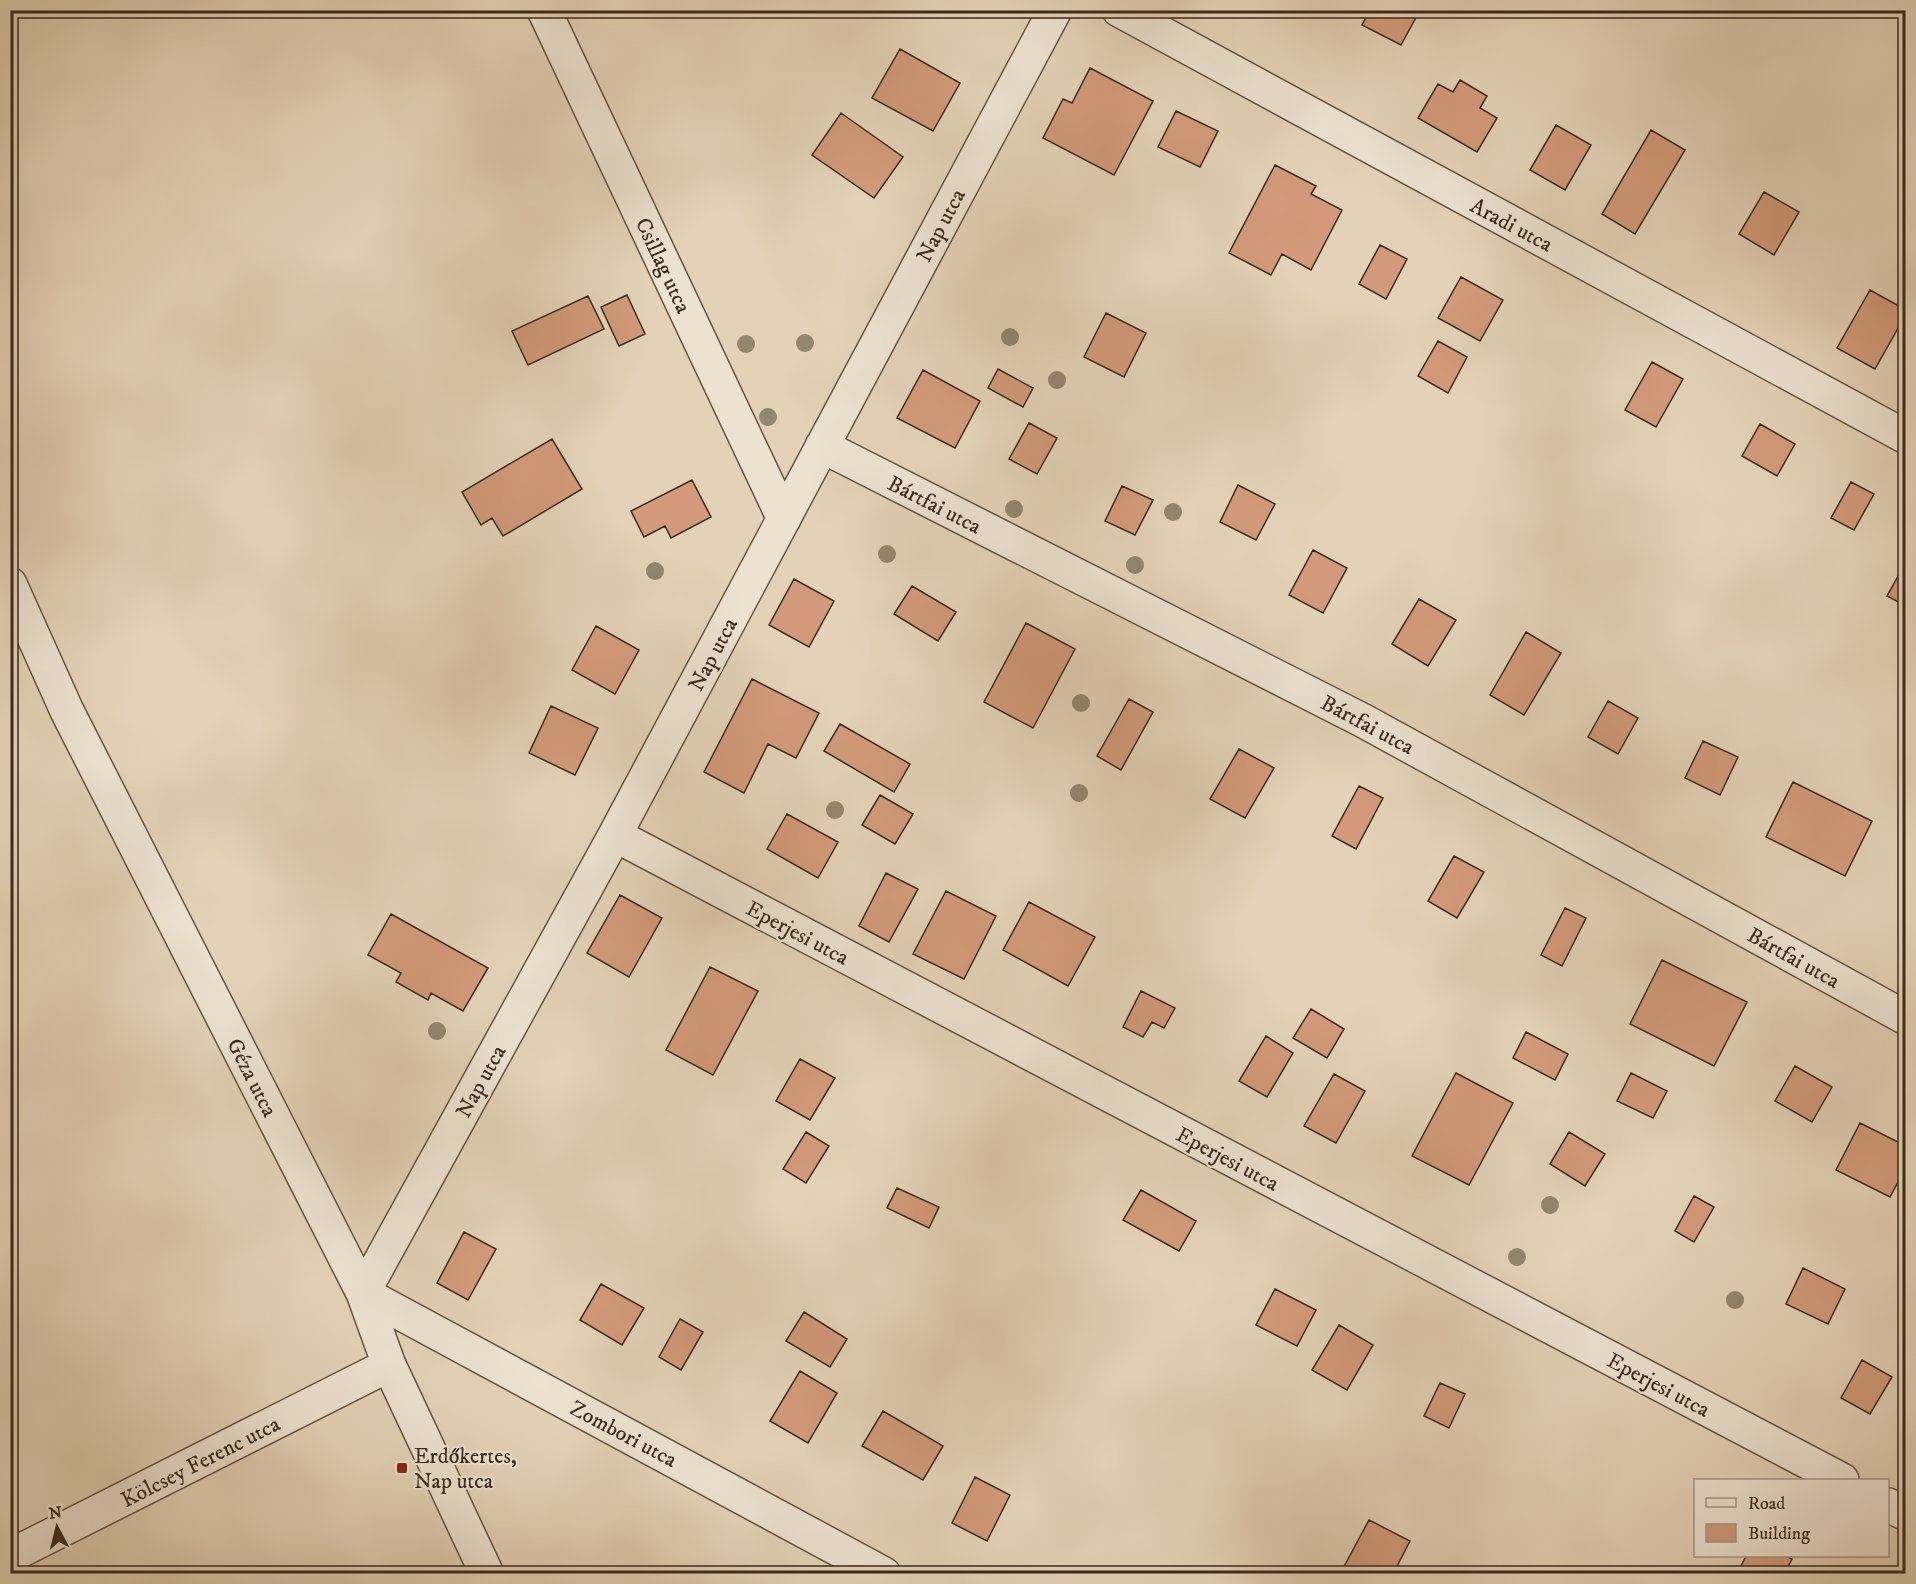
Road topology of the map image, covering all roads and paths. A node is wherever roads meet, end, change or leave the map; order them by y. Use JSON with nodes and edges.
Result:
{"nodes":[{"id":1,"x":544,"y":10,"type":"edge"},
{"id":2,"x":1055,"y":10,"type":"edge"},
{"id":3,"x":1119,"y":10,"type":"edge"},
{"id":4,"x":1905,"y":437,"type":"edge"},
{"id":5,"x":822,"y":446,"type":"junction"},
{"id":6,"x":784,"y":519,"type":"junction"},
{"id":7,"x":10,"y":584,"type":"edge"},
{"id":8,"x":615,"y":836,"type":"junction"},
{"id":9,"x":1905,"y":1018,"type":"edge"},
{"id":10,"x":363,"y":1293,"type":"junction"},
{"id":11,"x":389,"y":1365,"type":"junction"},
{"id":12,"x":1840,"y":1479,"type":"edge"},
{"id":13,"x":1889,"y":1505,"type":"edge"},
{"id":14,"x":1905,"y":1514,"type":"edge"},
{"id":15,"x":10,"y":1556,"type":"edge"},
{"id":16,"x":487,"y":1574,"type":"edge"},
{"id":17,"x":884,"y":1574,"type":"edge"}],
"edges":[{"from":1,"to":6,"type":"street","name":"Csillag utca"},
{"from":2,"to":5,"type":"street","name":"Nap utca"},
{"from":3,"to":4,"type":"street","name":"Aradi utca"},
{"from":5,"to":6,"type":"street","name":"Nap utca"},
{"from":5,"to":9,"type":"street","name":"Bártfai utca"},
{"from":6,"to":8,"type":"street","name":"Nap utca"},
{"from":7,"to":10,"type":"street","name":"Géza utca"},
{"from":8,"to":10,"type":"street","name":"Nap utca"},
{"from":8,"to":12,"type":"street","name":"Eperjesi utca"},
{"from":10,"to":11,"type":"street","name":"Géza utca"},
{"from":10,"to":17,"type":"street","name":"Zombori utca"},
{"from":11,"to":15,"type":"street","name":"Kölcsey Ferenc utca"},
{"from":11,"to":16,"type":"street","name":"Géza utca"},
{"from":13,"to":14,"type":"street"}]}
